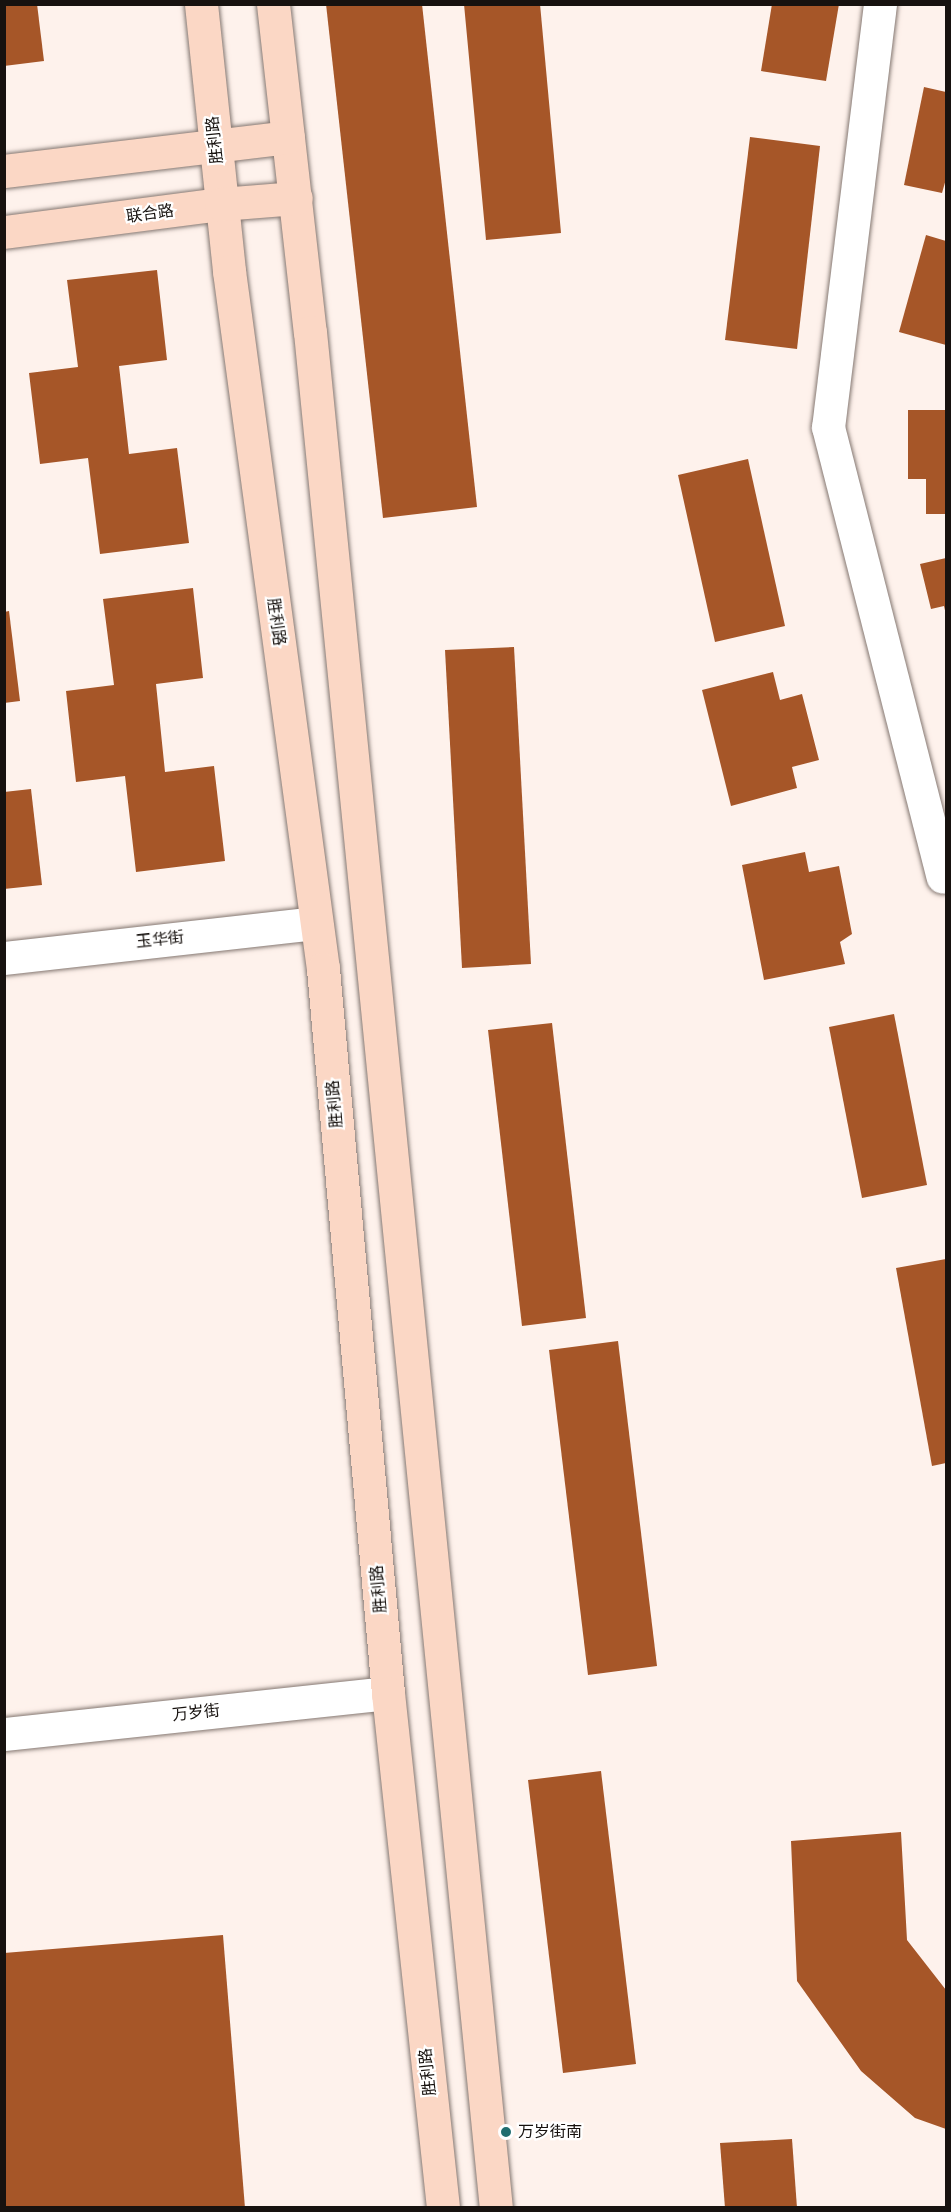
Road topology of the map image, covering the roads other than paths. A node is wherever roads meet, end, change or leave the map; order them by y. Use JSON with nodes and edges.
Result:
{"nodes":[{"id":1,"x":201,"y":4,"type":"edge"},
{"id":2,"x":273,"y":4,"type":"edge"},
{"id":3,"x":880,"y":4,"type":"edge"},
{"id":4,"x":288,"y":137,"type":"junction"},
{"id":5,"x":215,"y":146,"type":"junction"},
{"id":6,"x":4,"y":171,"type":"edge"},
{"id":7,"x":296,"y":198,"type":"junction"},
{"id":8,"x":221,"y":204,"type":"junction"},
{"id":9,"x":4,"y":232,"type":"edge"},
{"id":10,"x":943,"y":877,"type":"dead end"},
{"id":11,"x":316,"y":922,"type":"junction"},
{"id":12,"x":4,"y":958,"type":"edge"},
{"id":13,"x":388,"y":1693,"type":"junction"},
{"id":14,"x":4,"y":1734,"type":"edge"},
{"id":15,"x":443,"y":2208,"type":"edge"},
{"id":16,"x":496,"y":2208,"type":"edge"}],
"edges":[{"from":1,"to":5,"type":"main road","name":"胜利路"},
{"from":2,"to":4,"type":"main road"},
{"from":3,"to":10,"type":"street"},
{"from":4,"to":5,"type":"main road"},
{"from":4,"to":7,"type":"main road"},
{"from":5,"to":6,"type":"main road"},
{"from":5,"to":8,"type":"main road","name":"胜利路"},
{"from":7,"to":8,"type":"main road","name":"联合路"},
{"from":7,"to":16,"type":"main road"},
{"from":8,"to":9,"type":"main road","name":"联合路"},
{"from":8,"to":11,"type":"main road","name":"胜利路"},
{"from":11,"to":12,"type":"street","name":"玉华街"},
{"from":11,"to":13,"type":"main road","name":"胜利路"},
{"from":13,"to":14,"type":"street","name":"万岁街"},
{"from":13,"to":15,"type":"main road","name":"胜利路"}]}
